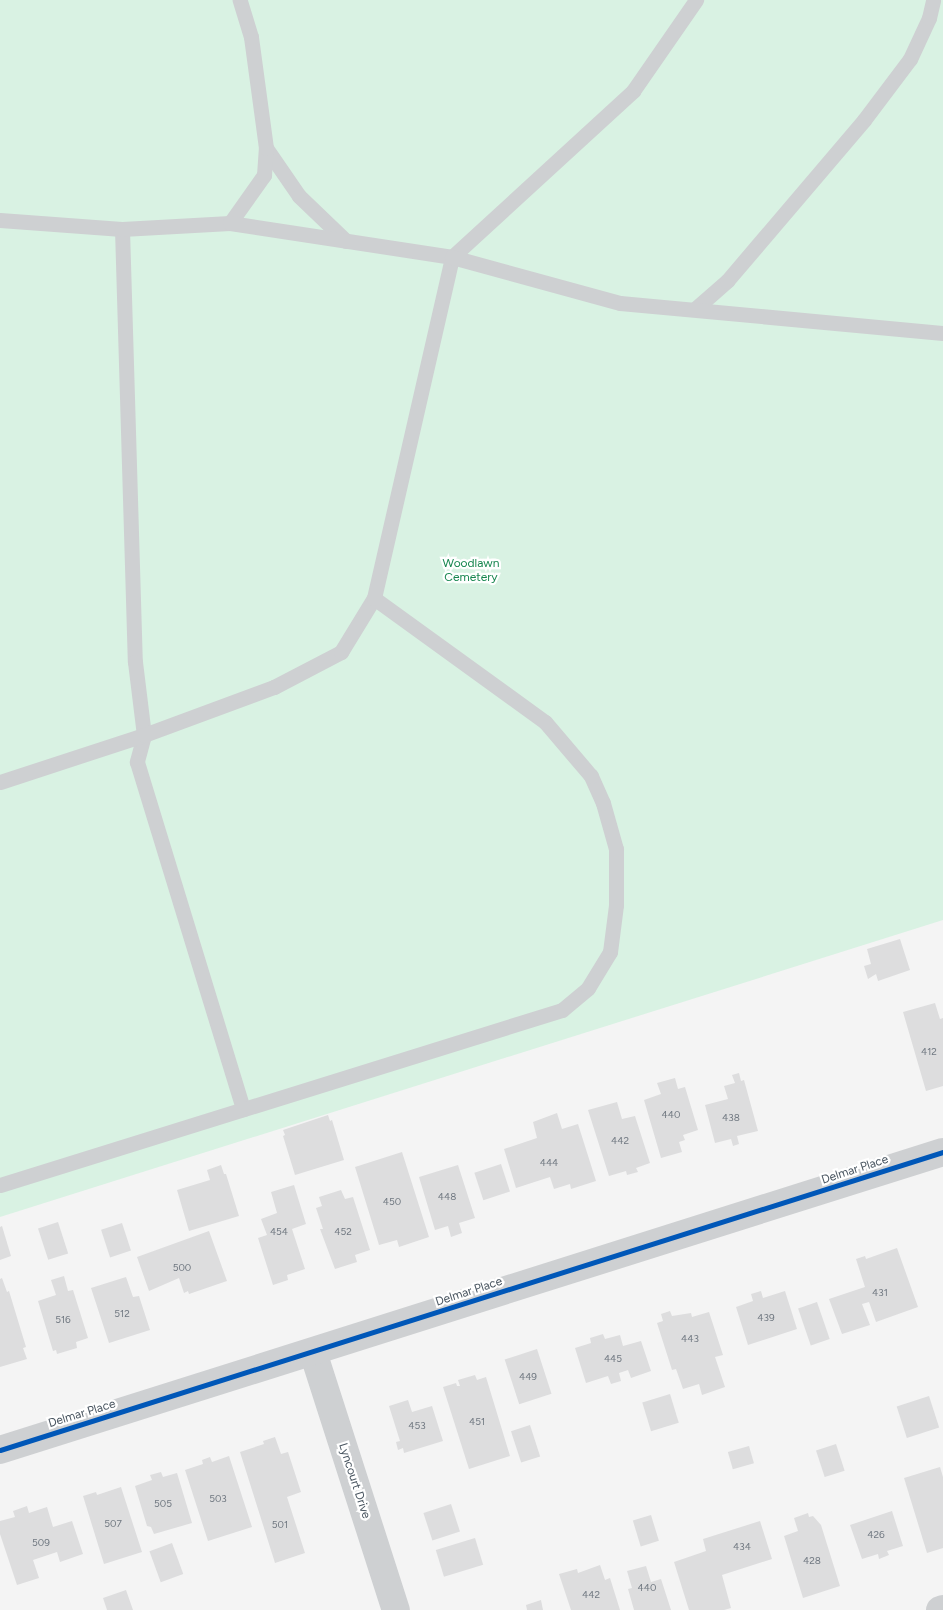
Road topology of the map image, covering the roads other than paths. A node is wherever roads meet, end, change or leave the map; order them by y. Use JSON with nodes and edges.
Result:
{"nodes":[{"id":1,"x":240,"y":0,"type":"edge"},
{"id":2,"x":696,"y":0,"type":"edge"},
{"id":3,"x":933,"y":0,"type":"edge"},
{"id":4,"x":266,"y":148,"type":"junction"},
{"id":5,"x":0,"y":220,"type":"edge"},
{"id":6,"x":230,"y":223,"type":"junction"},
{"id":7,"x":122,"y":229,"type":"junction"},
{"id":8,"x":346,"y":241,"type":"junction"},
{"id":9,"x":452,"y":257,"type":"junction"},
{"id":10,"x":695,"y":309,"type":"junction"},
{"id":11,"x":943,"y":333,"type":"edge"},
{"id":12,"x":374,"y":598,"type":"junction"},
{"id":13,"x":144,"y":735,"type":"junction"},
{"id":14,"x":0,"y":782,"type":"edge"},
{"id":15,"x":243,"y":1109,"type":"junction"},
{"id":16,"x":943,"y":1152,"type":"edge"},
{"id":17,"x":0,"y":1185,"type":"edge"},
{"id":18,"x":313,"y":1352,"type":"junction"},
{"id":19,"x":0,"y":1450,"type":"edge"},
{"id":20,"x":396,"y":1610,"type":"edge"}],
"edges":[{"from":1,"to":4,"type":"lane"},
{"from":2,"to":9,"type":"lane"},
{"from":3,"to":10,"type":"lane"},
{"from":4,"to":6,"type":"lane"},
{"from":4,"to":8,"type":"lane"},
{"from":5,"to":7,"type":"lane"},
{"from":6,"to":7,"type":"lane"},
{"from":6,"to":8,"type":"lane"},
{"from":7,"to":13,"type":"lane"},
{"from":8,"to":9,"type":"lane"},
{"from":9,"to":10,"type":"lane"},
{"from":9,"to":12,"type":"lane"},
{"from":10,"to":11,"type":"lane"},
{"from":12,"to":13,"type":"lane"},
{"from":12,"to":15,"type":"lane"},
{"from":13,"to":14,"type":"lane"},
{"from":13,"to":15,"type":"lane"},
{"from":15,"to":17,"type":"lane"},
{"from":16,"to":18,"type":"street","name":"Delmar Place"},
{"from":18,"to":19,"type":"street","name":"Delmar Place"},
{"from":18,"to":20,"type":"street","name":"Lyncourt Drive"}]}
